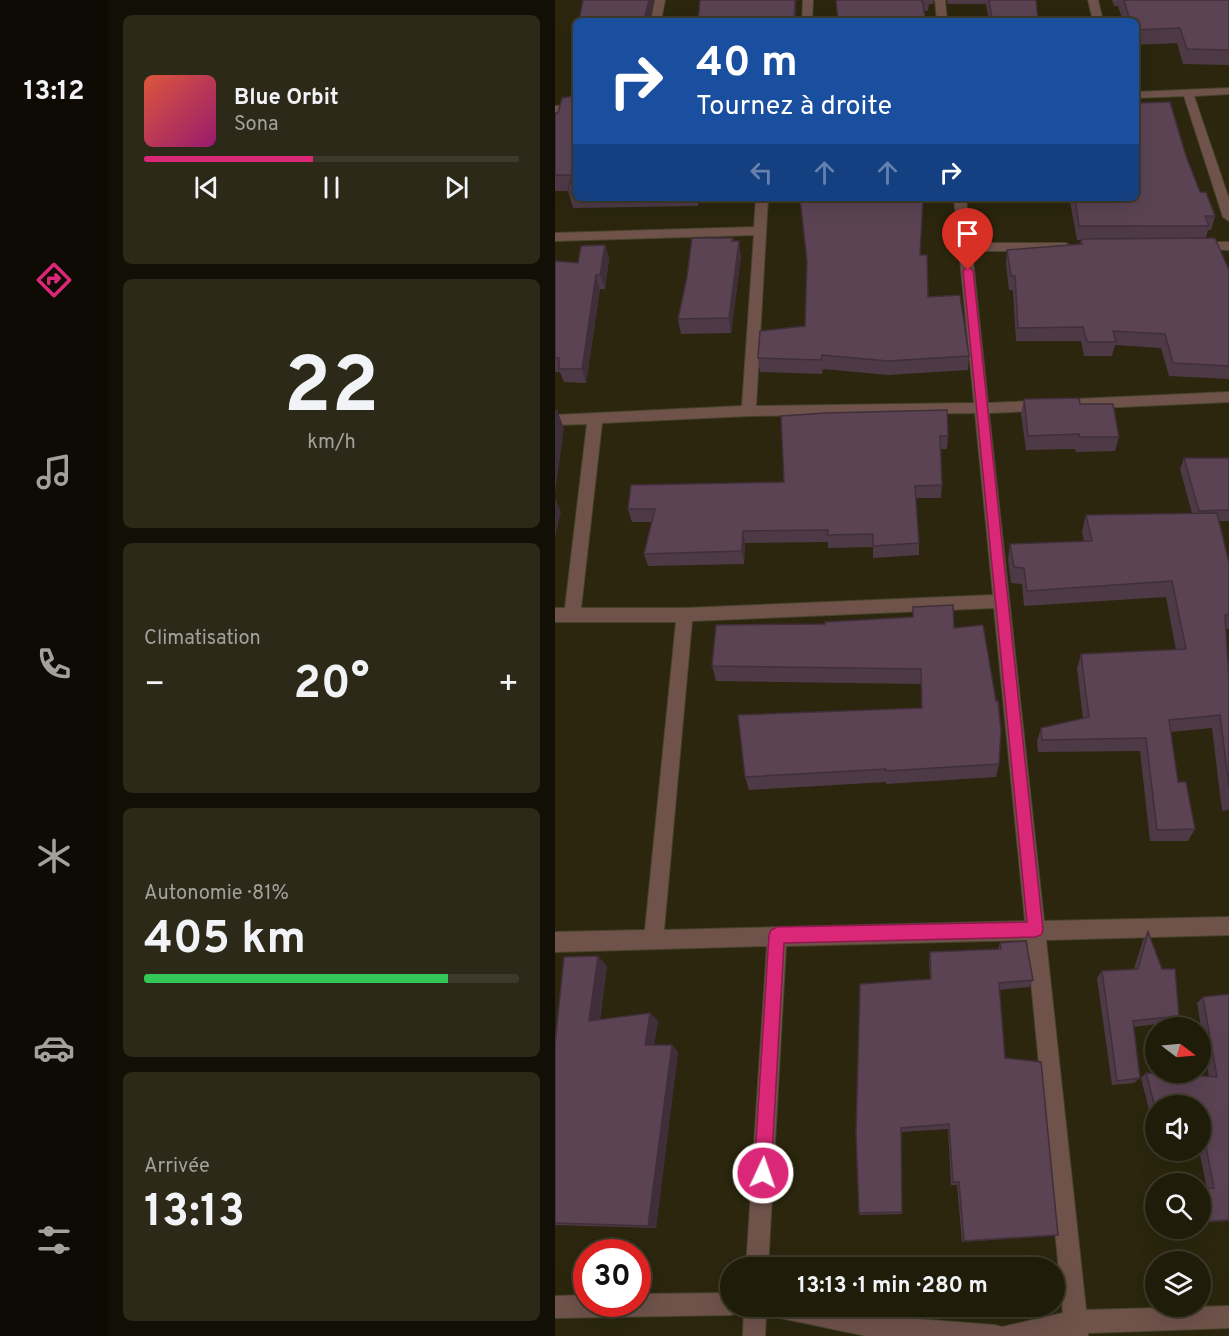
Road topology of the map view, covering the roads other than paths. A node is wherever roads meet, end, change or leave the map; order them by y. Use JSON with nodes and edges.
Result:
{"nodes":[{"id":1,"x":660,"y":0,"type":"edge"},
{"id":2,"x":808,"y":0,"type":"edge"},
{"id":3,"x":940,"y":0,"type":"edge"},
{"id":4,"x":1093,"y":0,"type":"edge"},
{"id":5,"x":657,"y":18,"type":"edge"},
{"id":6,"x":807,"y":18,"type":"edge"},
{"id":7,"x":942,"y":18,"type":"edge"},
{"id":8,"x":1097,"y":18,"type":"edge"},
{"id":9,"x":1229,"y":91,"type":"edge"},
{"id":10,"x":1188,"y":93,"type":"junction"},
{"id":11,"x":1139,"y":94,"type":"edge"},
{"id":12,"x":573,"y":108,"type":"edge"},
{"id":13,"x":555,"y":109,"type":"edge"},
{"id":14,"x":762,"y":201,"type":"edge"},
{"id":15,"x":960,"y":201,"type":"edge"},
{"id":16,"x":1229,"y":217,"type":"edge"},
{"id":17,"x":759,"y":231,"type":"junction"},
{"id":18,"x":555,"y":237,"type":"edge"},
{"id":19,"x":1181,"y":246,"type":"edge"},
{"id":20,"x":1229,"y":246,"type":"edge"},
{"id":21,"x":1073,"y":247,"type":"edge"},
{"id":22,"x":965,"y":248,"type":"junction"},
{"id":23,"x":1229,"y":397,"type":"edge"},
{"id":24,"x":982,"y":408,"type":"junction"},
{"id":25,"x":749,"y":411,"type":"junction"},
{"id":26,"x":555,"y":420,"type":"edge"},
{"id":27,"x":595,"y":420,"type":"junction"},
{"id":28,"x":1001,"y":601,"type":"junction"},
{"id":29,"x":563,"y":615,"type":"edge"},
{"id":30,"x":685,"y":615,"type":"junction"},
{"id":31,"x":1229,"y":926,"type":"edge"},
{"id":32,"x":1035,"y":930,"type":"junction"},
{"id":33,"x":777,"y":935,"type":"junction"},
{"id":34,"x":654,"y":939,"type":"junction"},
{"id":35,"x":555,"y":942,"type":"edge"},
{"id":36,"x":758,"y":1257,"type":"edge"},
{"id":37,"x":720,"y":1304,"type":"edge"},
{"id":38,"x":555,"y":1307,"type":"edge"},
{"id":39,"x":755,"y":1317,"type":"edge"},
{"id":40,"x":828,"y":1317,"type":"edge"},
{"id":41,"x":1229,"y":1317,"type":"edge"},
{"id":42,"x":1076,"y":1329,"type":"edge"},
{"id":43,"x":754,"y":1336,"type":"edge"},
{"id":44,"x":995,"y":1336,"type":"edge"},
{"id":45,"x":1009,"y":1336,"type":"edge"}],
"edges":[{"from":1,"to":5,"type":"street"},
{"from":2,"to":6,"type":"street"},
{"from":3,"to":7,"type":"street"},
{"from":4,"to":8,"type":"street"},
{"from":9,"to":10,"type":"street"},
{"from":10,"to":11,"type":"street"},
{"from":10,"to":16,"type":"street"},
{"from":12,"to":13,"type":"street"},
{"from":14,"to":17,"type":"street"},
{"from":15,"to":22,"type":"street"},
{"from":17,"to":18,"type":"street"},
{"from":17,"to":25,"type":"street"},
{"from":19,"to":20,"type":"street"},
{"from":21,"to":22,"type":"street"},
{"from":22,"to":24,"type":"street"},
{"from":23,"to":24,"type":"street"},
{"from":24,"to":25,"type":"street"},
{"from":24,"to":28,"type":"street"},
{"from":25,"to":27,"type":"street"},
{"from":26,"to":27,"type":"street"},
{"from":27,"to":29,"type":"street"},
{"from":28,"to":30,"type":"street"},
{"from":28,"to":32,"type":"street"},
{"from":29,"to":30,"type":"street"},
{"from":30,"to":34,"type":"street"},
{"from":31,"to":32,"type":"street"},
{"from":32,"to":33,"type":"street"},
{"from":32,"to":42,"type":"street"},
{"from":33,"to":34,"type":"street"},
{"from":33,"to":36,"type":"street"},
{"from":34,"to":35,"type":"street"},
{"from":37,"to":38,"type":"street"},
{"from":39,"to":43,"type":"street"},
{"from":40,"to":44,"type":"street"},
{"from":41,"to":42,"type":"street"},
{"from":42,"to":45,"type":"street"}]}
